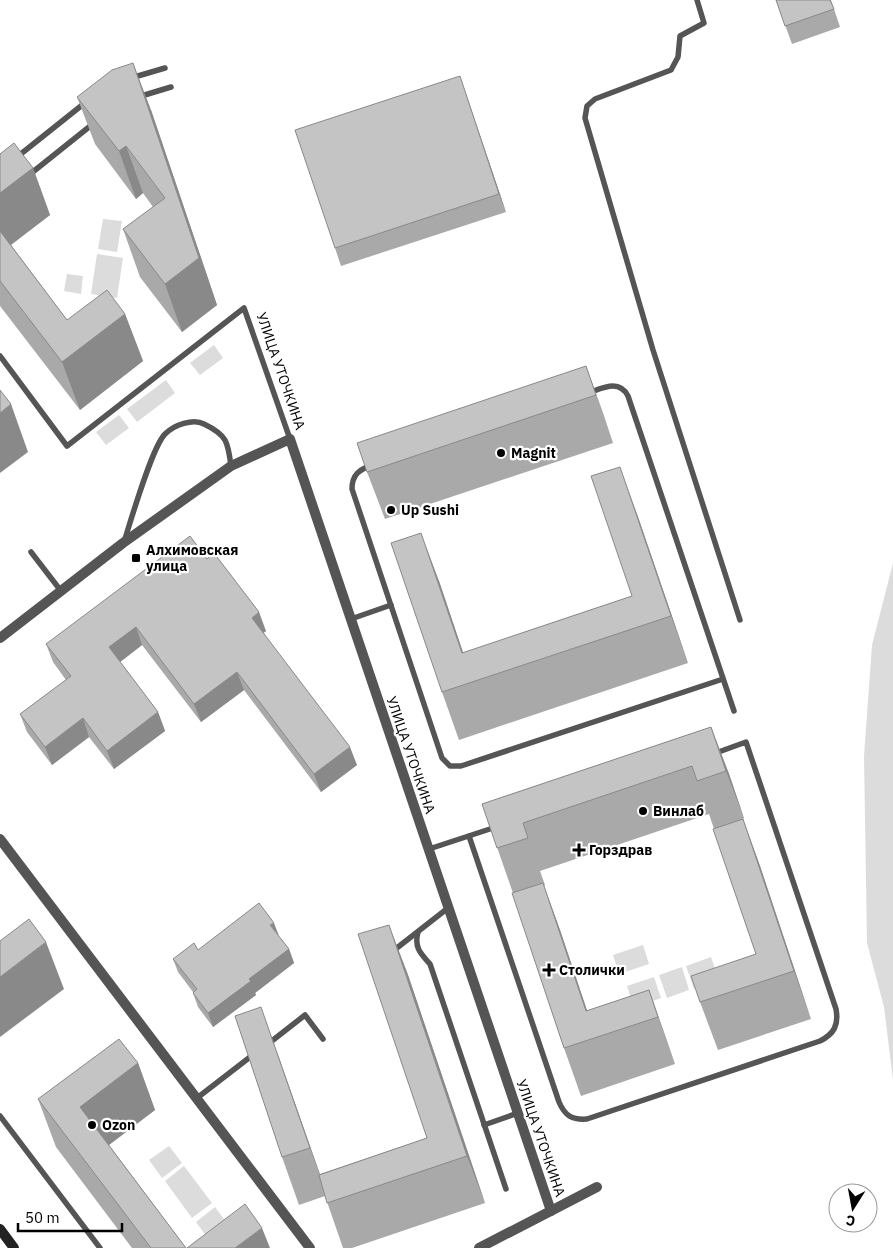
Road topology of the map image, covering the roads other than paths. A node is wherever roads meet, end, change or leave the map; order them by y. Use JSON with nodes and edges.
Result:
{"nodes":[{"id":1,"x":697,"y":0,"type":"edge"},
{"id":2,"x":164,"y":68,"type":"dead end"},
{"id":3,"x":125,"y":80,"type":"edge"},
{"id":4,"x":171,"y":87,"type":"dead end"},
{"id":5,"x":92,"y":97,"type":"edge"},
{"id":6,"x":131,"y":100,"type":"edge"},
{"id":7,"x":99,"y":120,"type":"edge"},
{"id":8,"x":8,"y":164,"type":"edge"},
{"id":9,"x":25,"y":178,"type":"edge"},
{"id":10,"x":0,"y":356,"type":"edge"},
{"id":11,"x":579,"y":396,"type":"edge"},
{"id":12,"x":290,"y":440,"type":"junction"},
{"id":13,"x":380,"y":463,"type":"edge"},
{"id":14,"x":231,"y":466,"type":"junction"},
{"id":15,"x":123,"y":543,"type":"junction"},
{"id":16,"x":31,"y":552,"type":"dead end"},
{"id":17,"x":61,"y":591,"type":"junction"},
{"id":18,"x":391,"y":605,"type":"junction"},
{"id":19,"x":351,"y":619,"type":"junction"},
{"id":20,"x":740,"y":620,"type":"dead end"},
{"id":21,"x":0,"y":638,"type":"edge"},
{"id":22,"x":723,"y":678,"type":"junction"},
{"id":23,"x":734,"y":711,"type":"dead end"},
{"id":24,"x":709,"y":755,"type":"edge"},
{"id":25,"x":505,"y":823,"type":"edge"},
{"id":26,"x":468,"y":836,"type":"junction"},
{"id":27,"x":0,"y":839,"type":"edge"},
{"id":28,"x":429,"y":849,"type":"junction"},
{"id":29,"x":448,"y":908,"type":"junction"},
{"id":30,"x":418,"y":932,"type":"junction"},
{"id":31,"x":385,"y":956,"type":"edge"},
{"id":32,"x":323,"y":1039,"type":"dead end"},
{"id":33,"x":265,"y":1046,"type":"edge"},
{"id":34,"x":258,"y":1051,"type":"edge"},
{"id":35,"x":196,"y":1098,"type":"junction"},
{"id":36,"x":518,"y":1113,"type":"junction"},
{"id":37,"x":0,"y":1116,"type":"edge"},
{"id":38,"x":484,"y":1125,"type":"junction"},
{"id":39,"x":597,"y":1187,"type":"dead end"},
{"id":40,"x":506,"y":1189,"type":"dead end"},
{"id":41,"x":551,"y":1211,"type":"junction"},
{"id":42,"x":0,"y":1229,"type":"edge"},
{"id":43,"x":14,"y":1248,"type":"edge"},
{"id":44,"x":100,"y":1248,"type":"edge"},
{"id":45,"x":310,"y":1248,"type":"edge"},
{"id":46,"x":479,"y":1248,"type":"edge"}],
"edges":[{"from":1,"to":20,"type":"lane"},
{"from":2,"to":3,"type":"lane"},
{"from":4,"to":6,"type":"lane"},
{"from":5,"to":8,"type":"lane"},
{"from":7,"to":9,"type":"lane"},
{"from":10,"to":12,"type":"lane","name":"УЛИЦА УТОЧКИНА"},
{"from":11,"to":22,"type":"lane"},
{"from":12,"to":14,"type":"street"},
{"from":12,"to":19,"type":"street","name":"УЛИЦА УТОЧКИНА"},
{"from":13,"to":18,"type":"lane"},
{"from":14,"to":15,"type":"street"},
{"from":14,"to":15,"type":"lane"},
{"from":15,"to":17,"type":"street"},
{"from":16,"to":17,"type":"lane"},
{"from":17,"to":21,"type":"street"},
{"from":18,"to":19,"type":"lane"},
{"from":18,"to":22,"type":"lane"},
{"from":19,"to":28,"type":"street","name":"УЛИЦА УТОЧКИНА"},
{"from":22,"to":23,"type":"lane"},
{"from":24,"to":26,"type":"lane"},
{"from":25,"to":26,"type":"lane"},
{"from":26,"to":28,"type":"lane"},
{"from":27,"to":35,"type":"street"},
{"from":28,"to":29,"type":"street","name":"УЛИЦА УТОЧКИНА"},
{"from":29,"to":30,"type":"lane"},
{"from":29,"to":36,"type":"street","name":"УЛИЦА УТОЧКИНА"},
{"from":30,"to":31,"type":"lane"},
{"from":30,"to":38,"type":"lane"},
{"from":32,"to":33,"type":"lane"},
{"from":34,"to":35,"type":"lane"},
{"from":35,"to":45,"type":"street"},
{"from":36,"to":38,"type":"lane"},
{"from":36,"to":41,"type":"street","name":"УЛИЦА УТОЧКИНА"},
{"from":37,"to":44,"type":"lane"},
{"from":38,"to":40,"type":"lane"},
{"from":39,"to":41,"type":"street"},
{"from":41,"to":46,"type":"street"},
{"from":42,"to":43,"type":"main road"}]}
